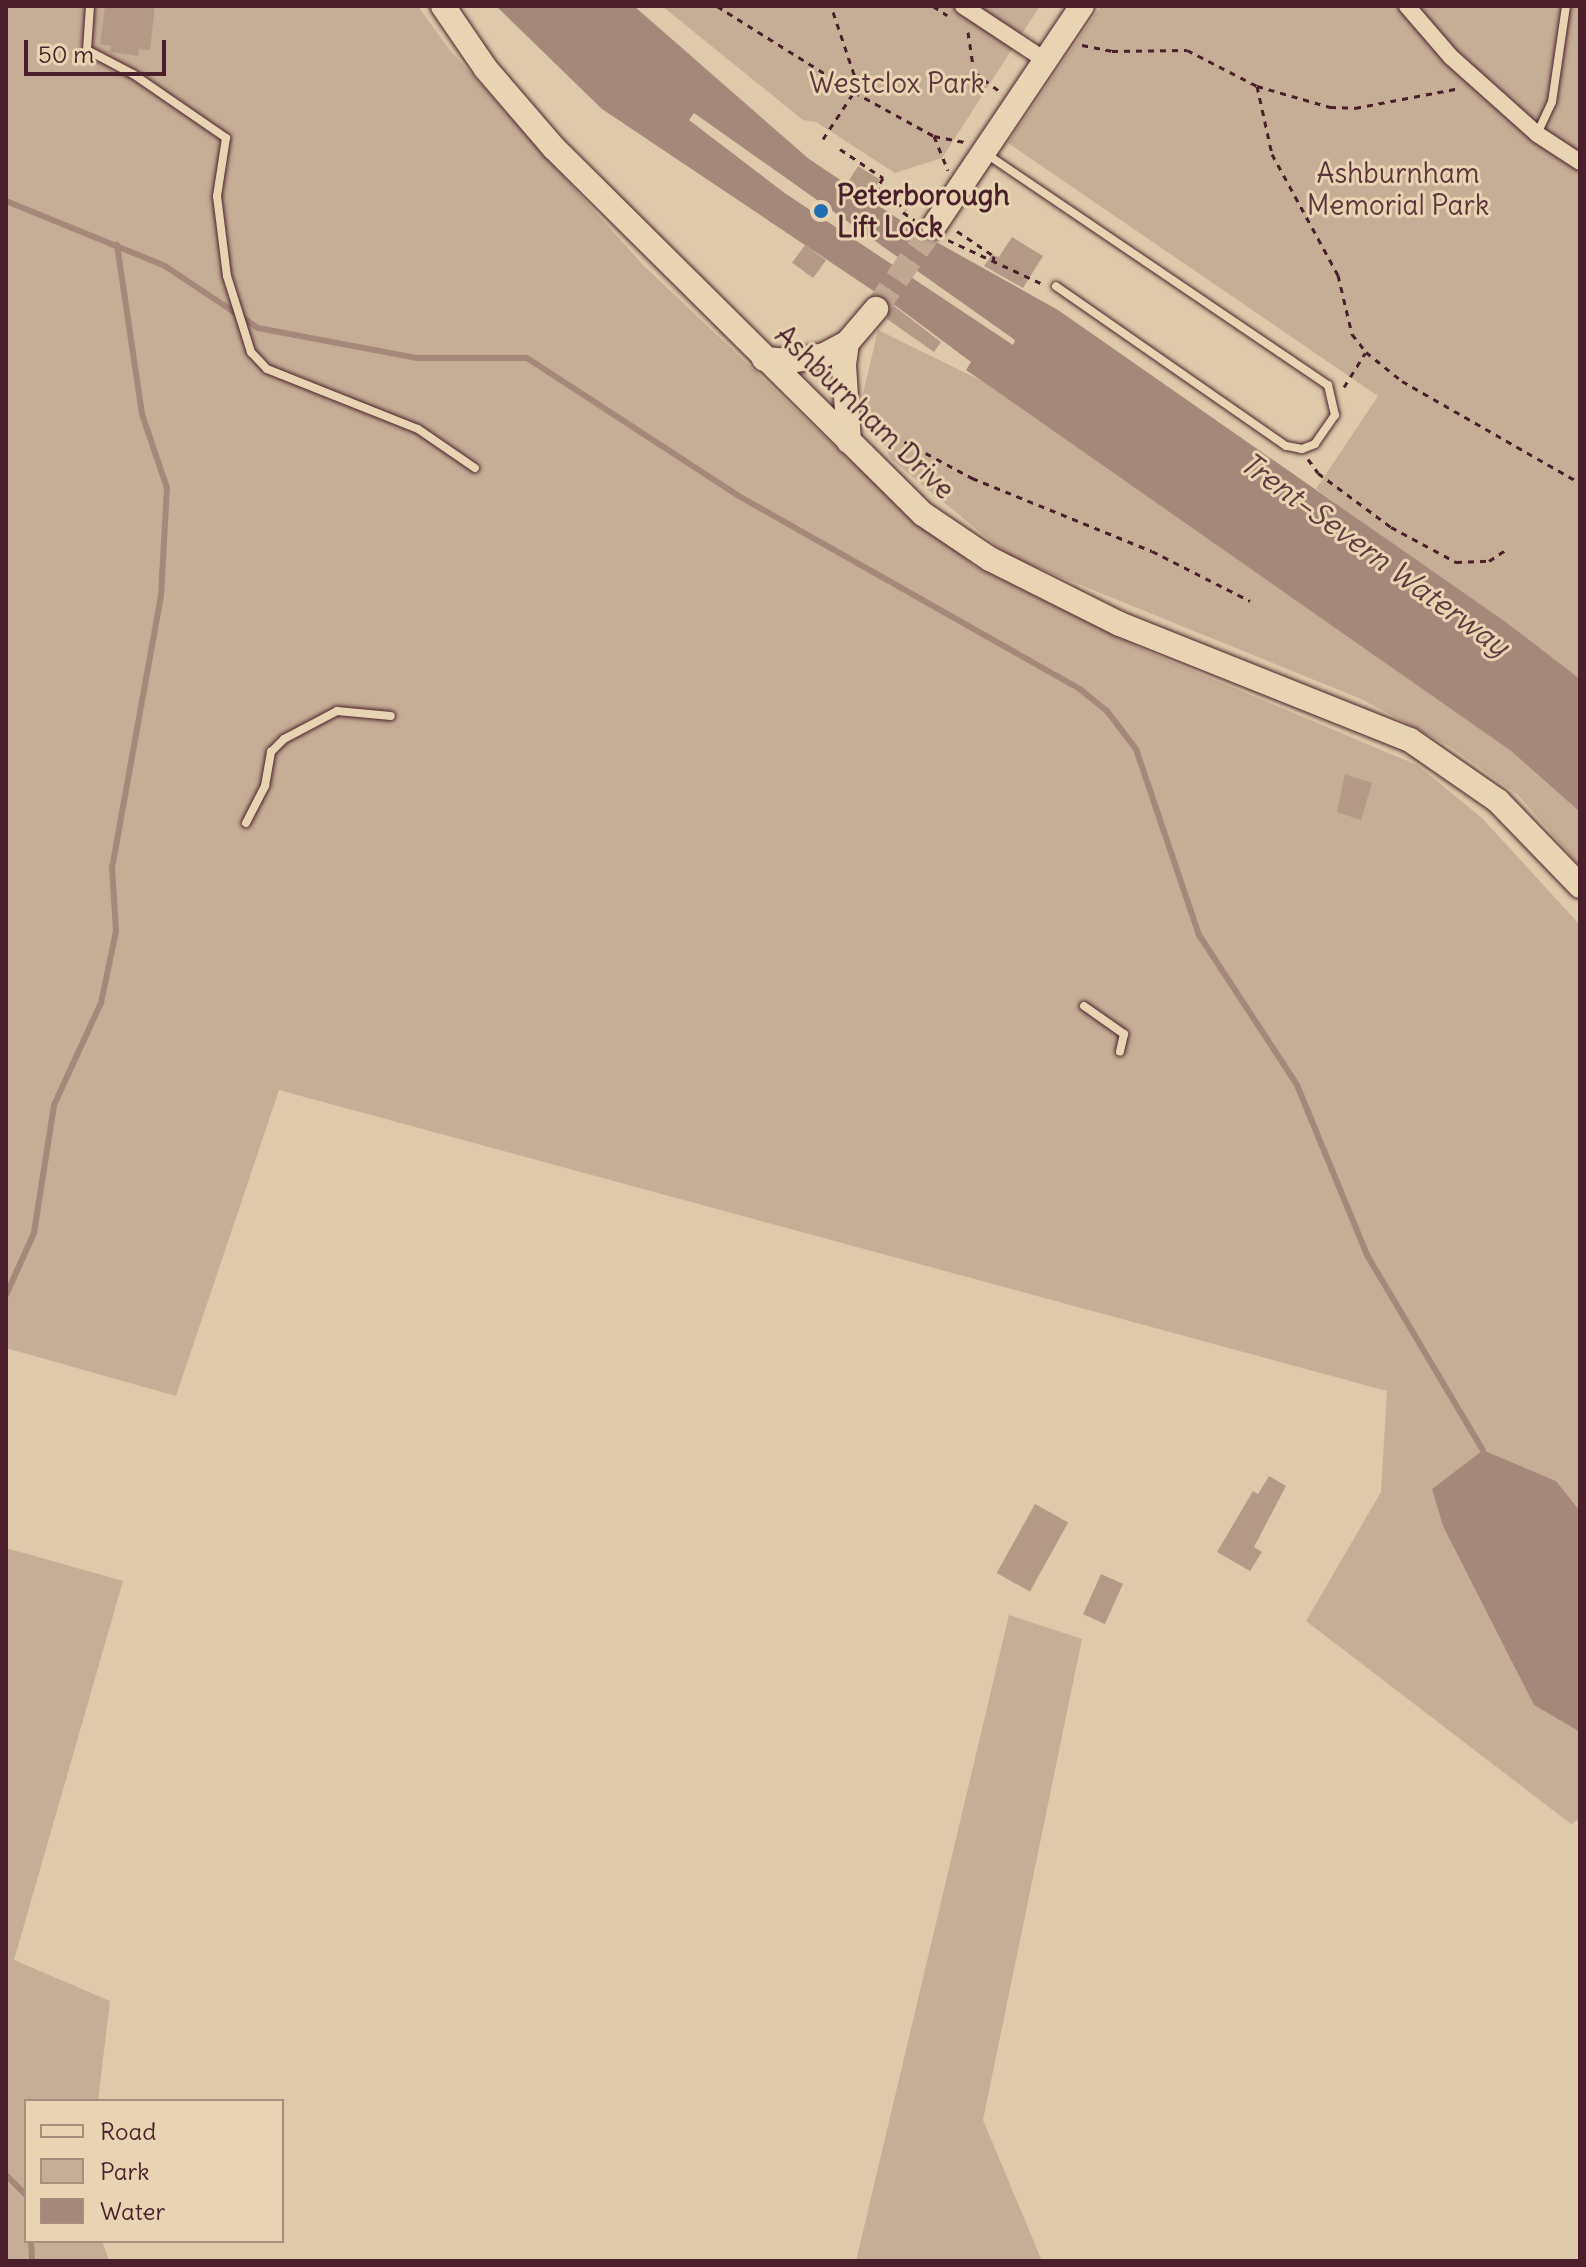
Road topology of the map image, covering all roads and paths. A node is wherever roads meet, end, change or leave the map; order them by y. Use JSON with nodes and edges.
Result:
{"nodes":[{"id":1,"x":90,"y":6,"type":"edge"},
{"id":2,"x":443,"y":6,"type":"edge"},
{"id":3,"x":717,"y":6,"type":"edge"},
{"id":4,"x":831,"y":6,"type":"edge"},
{"id":5,"x":933,"y":6,"type":"edge"},
{"id":6,"x":1082,"y":6,"type":"edge"},
{"id":7,"x":1407,"y":6,"type":"edge"},
{"id":8,"x":1566,"y":6,"type":"edge"},
{"id":9,"x":958,"y":12,"type":"edge"},
{"id":10,"x":961,"y":24,"type":"dead end"},
{"id":11,"x":1059,"y":40,"type":"junction"},
{"id":12,"x":1045,"y":60,"type":"junction"},
{"id":13,"x":1257,"y":86,"type":"junction"},
{"id":14,"x":1457,"y":89,"type":"dead end"},
{"id":15,"x":854,"y":92,"type":"junction"},
{"id":16,"x":1016,"y":102,"type":"junction"},
{"id":17,"x":1537,"y":134,"type":"junction"},
{"id":18,"x":934,"y":136,"type":"junction"},
{"id":19,"x":823,"y":139,"type":"dead end"},
{"id":20,"x":840,"y":149,"type":"dead end"},
{"id":21,"x":982,"y":151,"type":"junction"},
{"id":22,"x":1580,"y":162,"type":"edge"},
{"id":23,"x":962,"y":180,"type":"junction"},
{"id":24,"x":929,"y":227,"type":"junction"},
{"id":25,"x":968,"y":239,"type":"dead end"},
{"id":26,"x":993,"y":261,"type":"junction"},
{"id":27,"x":1056,"y":286,"type":"joint"},
{"id":28,"x":876,"y":309,"type":"tunnel mouth"},
{"id":29,"x":847,"y":343,"type":"junction"},
{"id":30,"x":1366,"y":352,"type":"junction"},
{"id":31,"x":764,"y":359,"type":"junction"},
{"id":32,"x":1335,"y":401,"type":"junction"},
{"id":33,"x":849,"y":436,"type":"junction"},
{"id":34,"x":1302,"y":449,"type":"junction"},
{"id":35,"x":475,"y":468,"type":"dead end"},
{"id":36,"x":1580,"y":483,"type":"edge"},
{"id":37,"x":1508,"y":548,"type":"dead end"},
{"id":38,"x":1250,"y":601,"type":"dead end"},
{"id":39,"x":391,"y":716,"type":"dead end"},
{"id":40,"x":246,"y":823,"type":"dead end"},
{"id":41,"x":1580,"y":886,"type":"edge"},
{"id":42,"x":1084,"y":1006,"type":"dead end"},
{"id":43,"x":1120,"y":1052,"type":"dead end"}],
"edges":[{"from":1,"to":35,"type":"lane"},
{"from":2,"to":31,"type":"street","name":"Ashburnham Drive"},
{"from":3,"to":15,"type":"path"},
{"from":4,"to":15,"type":"path"},
{"from":5,"to":9,"type":"path"},
{"from":6,"to":11,"type":"street"},
{"from":7,"to":17,"type":"street"},
{"from":8,"to":17,"type":"lane"},
{"from":9,"to":12,"type":"street"},
{"from":10,"to":16,"type":"path"},
{"from":11,"to":12,"type":"street"},
{"from":11,"to":13,"type":"path"},
{"from":12,"to":16,"type":"street"},
{"from":13,"to":14,"type":"path"},
{"from":13,"to":30,"type":"path"},
{"from":15,"to":18,"type":"path"},
{"from":15,"to":19,"type":"path"},
{"from":16,"to":21,"type":"street"},
{"from":17,"to":22,"type":"street"},
{"from":18,"to":21,"type":"path"},
{"from":18,"to":23,"type":"path"},
{"from":20,"to":24,"type":"path"},
{"from":21,"to":23,"type":"street"},
{"from":21,"to":32,"type":"lane"},
{"from":23,"to":24,"type":"street"},
{"from":24,"to":26,"type":"path"},
{"from":25,"to":26,"type":"path"},
{"from":26,"to":27,"type":"path"},
{"from":27,"to":34,"type":"lane"},
{"from":28,"to":29,"type":"street"},
{"from":29,"to":31,"type":"street"},
{"from":29,"to":33,"type":"street"},
{"from":30,"to":32,"type":"path"},
{"from":30,"to":36,"type":"path"},
{"from":31,"to":33,"type":"street","name":"Ashburnham Drive"},
{"from":32,"to":34,"type":"lane"},
{"from":33,"to":38,"type":"path"},
{"from":33,"to":41,"type":"street","name":"Ashburnham Drive"},
{"from":34,"to":37,"type":"path"},
{"from":39,"to":40,"type":"lane"},
{"from":42,"to":43,"type":"lane"}]}
